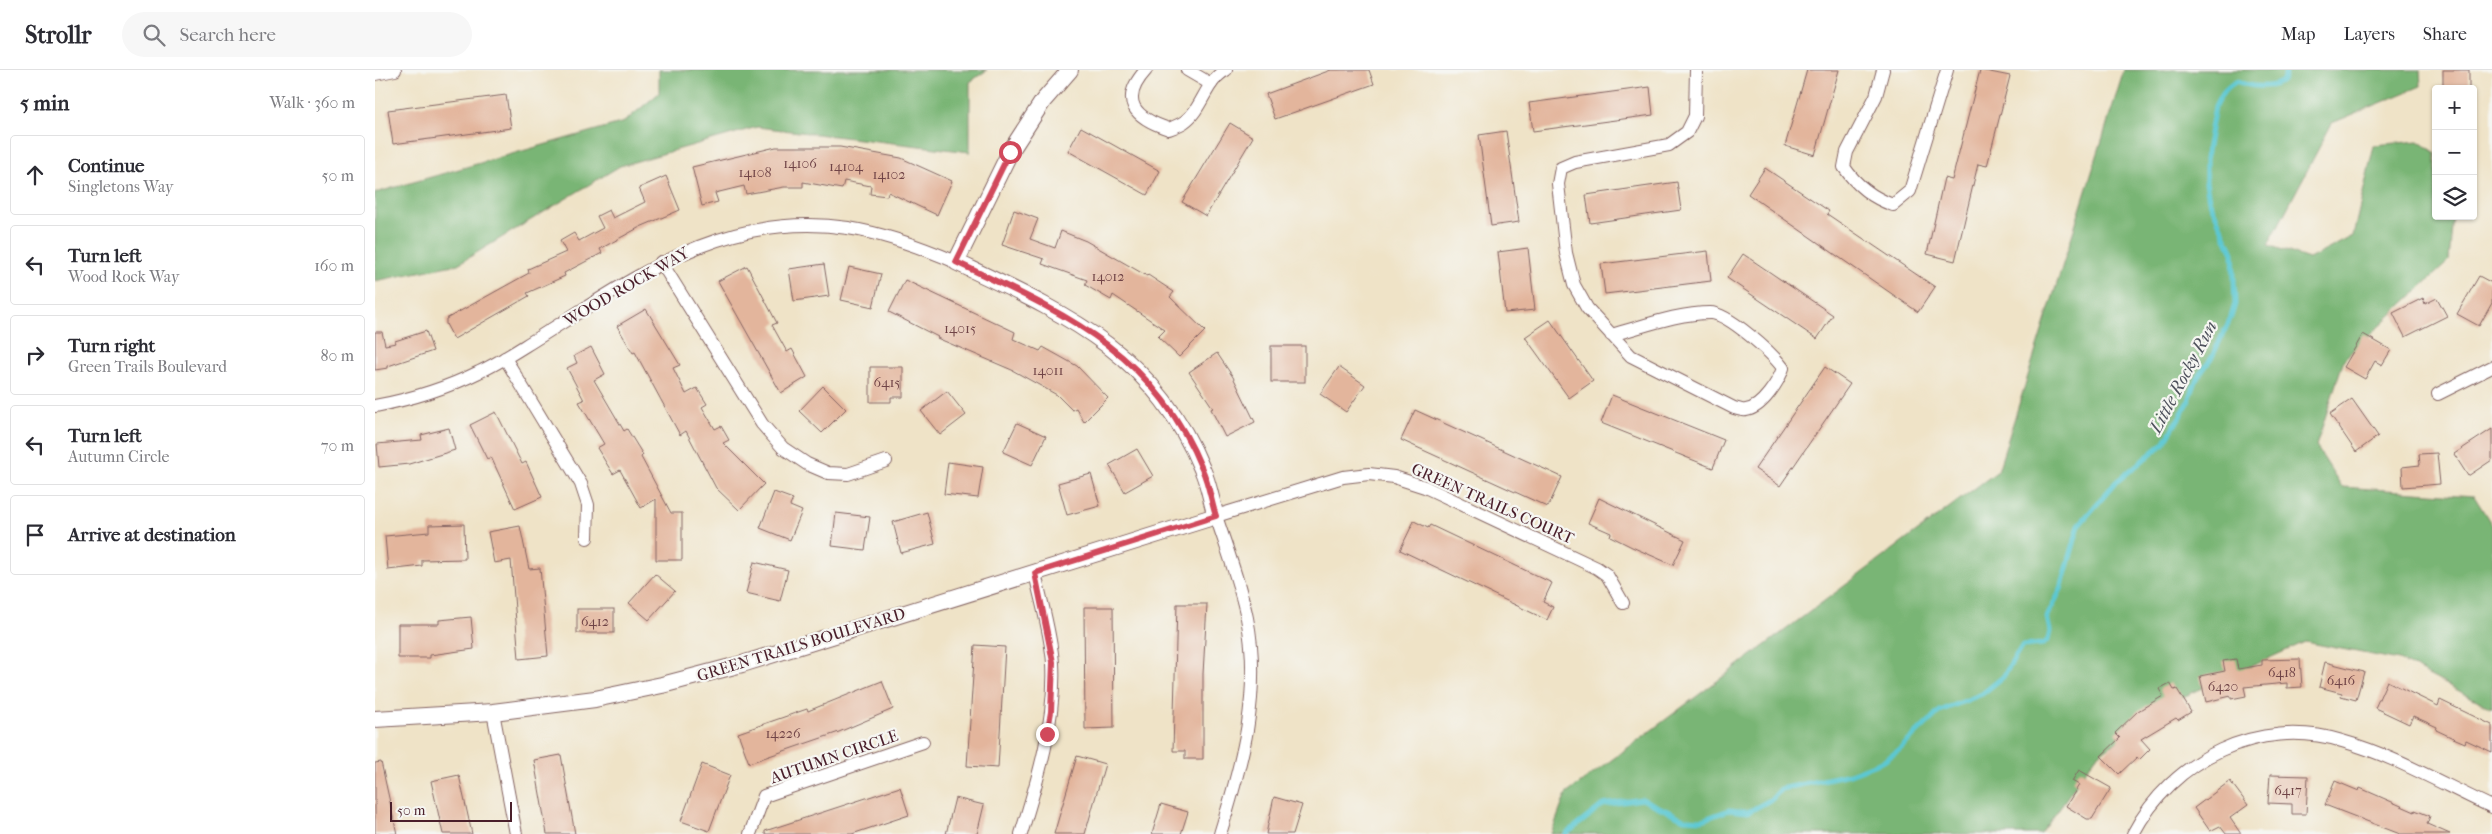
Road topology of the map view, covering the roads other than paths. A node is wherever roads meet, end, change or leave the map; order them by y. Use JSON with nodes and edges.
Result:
{"nodes":[{"id":1,"x":395,"y":70,"type":"edge"},
{"id":2,"x":1070,"y":70,"type":"edge"},
{"id":3,"x":1146,"y":70,"type":"edge"},
{"id":4,"x":1187,"y":70,"type":"edge"},
{"id":5,"x":1226,"y":70,"type":"edge"},
{"id":6,"x":1696,"y":70,"type":"edge"},
{"id":7,"x":1883,"y":70,"type":"edge"},
{"id":8,"x":1947,"y":70,"type":"edge"},
{"id":9,"x":375,"y":74,"type":"edge"},
{"id":10,"x":1211,"y":84,"type":"junction"},
{"id":11,"x":661,"y":262,"type":"junction"},
{"id":12,"x":956,"y":262,"type":"junction"},
{"id":13,"x":1611,"y":336,"type":"junction"},
{"id":14,"x":505,"y":358,"type":"junction"},
{"id":15,"x":2492,"y":367,"type":"edge"},
{"id":16,"x":2438,"y":394,"type":"dead end"},
{"id":17,"x":375,"y":406,"type":"edge"},
{"id":18,"x":886,"y":461,"type":"dead end"},
{"id":19,"x":1216,"y":516,"type":"junction"},
{"id":20,"x":587,"y":538,"type":"dead end"},
{"id":21,"x":1035,"y":573,"type":"junction"},
{"id":22,"x":1623,"y":603,"type":"dead end"},
{"id":23,"x":493,"y":712,"type":"junction"},
{"id":24,"x":375,"y":719,"type":"edge"},
{"id":25,"x":923,"y":742,"type":"dead end"},
{"id":26,"x":2492,"y":807,"type":"edge"},
{"id":27,"x":516,"y":834,"type":"edge"},
{"id":28,"x":750,"y":834,"type":"edge"},
{"id":29,"x":1021,"y":834,"type":"edge"},
{"id":30,"x":1220,"y":834,"type":"edge"},
{"id":31,"x":2133,"y":834,"type":"edge"}],
"edges":[{"from":1,"to":9,"type":"street"},
{"from":2,"to":12,"type":"street"},
{"from":3,"to":10,"type":"street"},
{"from":4,"to":10,"type":"street"},
{"from":5,"to":10,"type":"street"},
{"from":6,"to":13,"type":"street"},
{"from":7,"to":8,"type":"street"},
{"from":11,"to":12,"type":"street","name":"WOOD ROCK WAY"},
{"from":11,"to":14,"type":"street","name":"WOOD ROCK WAY"},
{"from":11,"to":18,"type":"street"},
{"from":12,"to":19,"type":"street","name":"WOOD ROCK WAY"},
{"from":13,"to":13,"type":"street"},
{"from":14,"to":17,"type":"street","name":"WOOD ROCK WAY"},
{"from":14,"to":20,"type":"street"},
{"from":15,"to":16,"type":"street"},
{"from":19,"to":21,"type":"street","name":"GREEN TRAILS BOULEVARD"},
{"from":19,"to":22,"type":"street","name":"GREEN TRAILS COURT"},
{"from":19,"to":30,"type":"street"},
{"from":21,"to":23,"type":"street","name":"GREEN TRAILS BOULEVARD"},
{"from":21,"to":29,"type":"street"},
{"from":23,"to":24,"type":"street","name":"GREEN TRAILS BOULEVARD"},
{"from":23,"to":27,"type":"street"},
{"from":25,"to":28,"type":"street","name":"AUTUMN CIRCLE"},
{"from":26,"to":31,"type":"street"}]}
